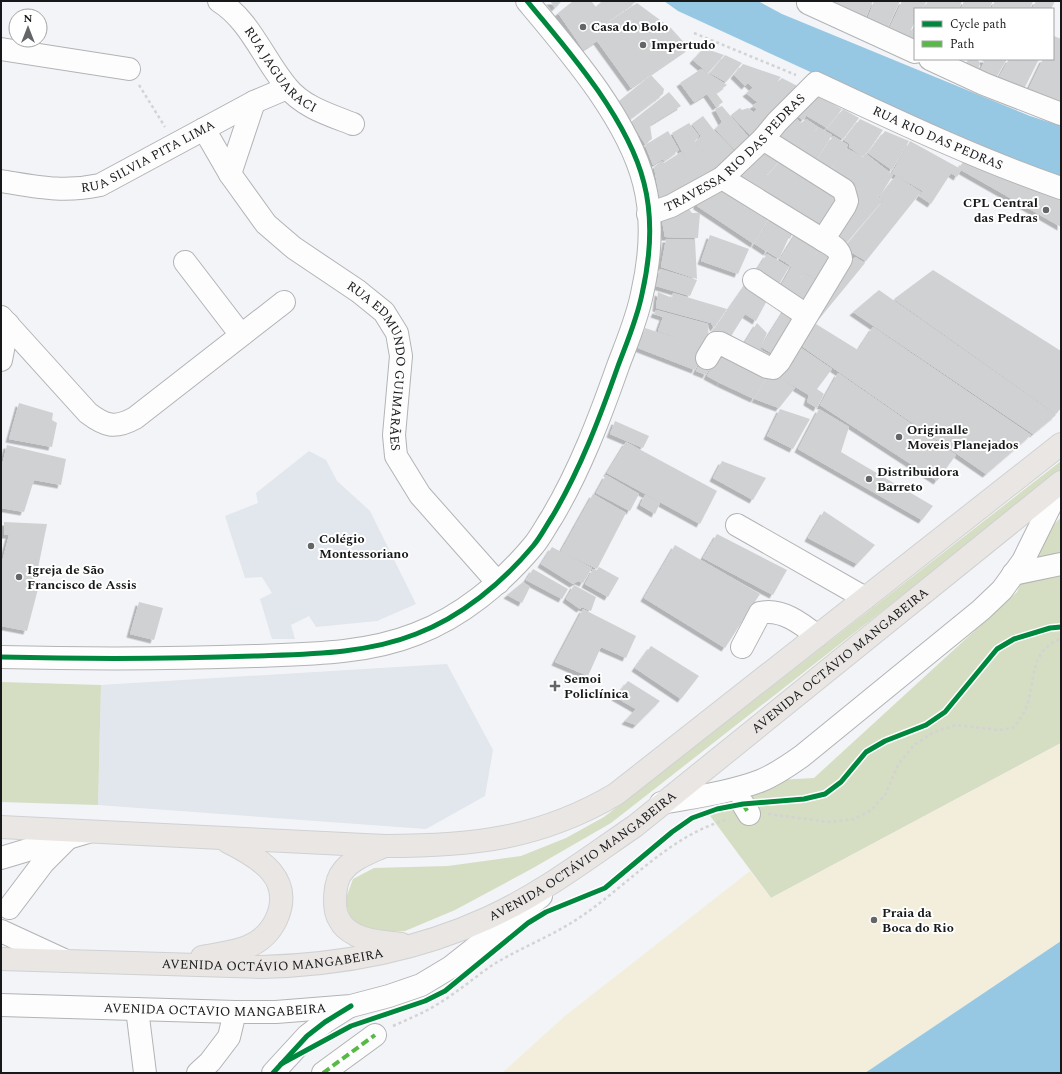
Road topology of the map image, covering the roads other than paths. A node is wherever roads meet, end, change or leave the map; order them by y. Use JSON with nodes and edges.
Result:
{"nodes":[{"id":1,"x":219,"y":1,"type":"edge"},
{"id":2,"x":527,"y":1,"type":"edge"},
{"id":3,"x":808,"y":3,"type":"dead end"},
{"id":4,"x":1,"y":49,"type":"edge"},
{"id":5,"x":914,"y":52,"type":"edge"},
{"id":6,"x":932,"y":60,"type":"edge"},
{"id":7,"x":129,"y":69,"type":"road end"},
{"id":8,"x":816,"y":83,"type":"joint"},
{"id":9,"x":287,"y":88,"type":"junction"},
{"id":10,"x":254,"y":102,"type":"junction"},
{"id":11,"x":1061,"y":114,"type":"edge"},
{"id":12,"x":353,"y":124,"type":"dead end"},
{"id":13,"x":204,"y":128,"type":"junction"},
{"id":14,"x":763,"y":139,"type":"junction"},
{"id":15,"x":230,"y":174,"type":"junction"},
{"id":16,"x":722,"y":178,"type":"junction"},
{"id":17,"x":1,"y":181,"type":"edge"},
{"id":18,"x":1061,"y":188,"type":"edge"},
{"id":19,"x":648,"y":214,"type":"junction"},
{"id":20,"x":823,"y":240,"type":"junction"},
{"id":21,"x":185,"y":262,"type":"dead end"},
{"id":22,"x":754,"y":280,"type":"dead end"},
{"id":23,"x":284,"y":302,"type":"dead end"},
{"id":24,"x":806,"y":315,"type":"junction"},
{"id":25,"x":4,"y":321,"type":"edge"},
{"id":26,"x":241,"y":335,"type":"junction"},
{"id":27,"x":707,"y":358,"type":"dead end"},
{"id":28,"x":1,"y":360,"type":"edge"},
{"id":29,"x":1061,"y":444,"type":"edge"},
{"id":30,"x":1061,"y":483,"type":"edge"},
{"id":31,"x":1056,"y":510,"type":"edge"},
{"id":32,"x":737,"y":525,"type":"dead end"},
{"id":33,"x":1061,"y":564,"type":"edge"},
{"id":34,"x":1013,"y":574,"type":"junction"},
{"id":35,"x":498,"y":583,"type":"junction"},
{"id":36,"x":865,"y":598,"type":"junction"},
{"id":37,"x":817,"y":636,"type":"junction"},
{"id":38,"x":742,"y":647,"type":"dead end"},
{"id":39,"x":1,"y":657,"type":"edge"},
{"id":40,"x":661,"y":803,"type":"junction"},
{"id":41,"x":1,"y":827,"type":"edge"},
{"id":42,"x":91,"y":832,"type":"junction"},
{"id":43,"x":68,"y":838,"type":"junction"},
{"id":44,"x":222,"y":839,"type":"junction"},
{"id":45,"x":385,"y":846,"type":"junction"},
{"id":46,"x":1,"y":858,"type":"edge"},
{"id":47,"x":577,"y":866,"type":"junction"},
{"id":48,"x":5,"y":905,"type":"edge"},
{"id":49,"x":6,"y":933,"type":"edge"},
{"id":50,"x":416,"y":946,"type":"junction"},
{"id":51,"x":1,"y":959,"type":"edge"},
{"id":52,"x":66,"y":961,"type":"junction"},
{"id":53,"x":164,"y":964,"type":"junction"},
{"id":54,"x":1,"y":1005,"type":"edge"},
{"id":55,"x":351,"y":1006,"type":"junction"},
{"id":56,"x":137,"y":1009,"type":"junction"},
{"id":57,"x":235,"y":1012,"type":"junction"},
{"id":58,"x":374,"y":1035,"type":"road end"},
{"id":59,"x":145,"y":1073,"type":"edge"},
{"id":60,"x":198,"y":1073,"type":"edge"},
{"id":61,"x":273,"y":1073,"type":"edge"},
{"id":62,"x":323,"y":1073,"type":"edge"}],
"edges":[{"from":1,"to":9,"type":"street","name":"RUA JAGUARACI"},
{"from":2,"to":19,"type":"street"},
{"from":3,"to":5,"type":"street"},
{"from":4,"to":7,"type":"street"},
{"from":6,"to":11,"type":"street"},
{"from":8,"to":14,"type":"street","name":"TRAVESSA RIO DAS PEDRAS"},
{"from":8,"to":18,"type":"street","name":"RUA RIO DAS PEDRAS"},
{"from":9,"to":10,"type":"street","name":"RUA SILVIA PITA LIMA"},
{"from":9,"to":12,"type":"street","name":"RUA JAGUARACI"},
{"from":10,"to":13,"type":"street","name":"RUA SILVIA PITA LIMA"},
{"from":10,"to":15,"type":"street"},
{"from":13,"to":15,"type":"street","name":"RUA EDMUNDO GUIMARÃES"},
{"from":13,"to":17,"type":"street","name":"RUA SILVIA PITA LIMA"},
{"from":14,"to":16,"type":"street","name":"TRAVESSA RIO DAS PEDRAS"},
{"from":14,"to":20,"type":"street"},
{"from":15,"to":35,"type":"street","name":"RUA EDMUNDO GUIMARÃES"},
{"from":16,"to":19,"type":"street","name":"TRAVESSA RIO DAS PEDRAS"},
{"from":16,"to":20,"type":"street"},
{"from":19,"to":35,"type":"street"},
{"from":20,"to":24,"type":"street"},
{"from":21,"to":26,"type":"street"},
{"from":22,"to":24,"type":"street"},
{"from":23,"to":26,"type":"street"},
{"from":24,"to":27,"type":"street"},
{"from":25,"to":26,"type":"street"},
{"from":25,"to":28,"type":"street"},
{"from":29,"to":36,"type":"main road"},
{"from":30,"to":31,"type":"street"},
{"from":30,"to":40,"type":"main road","name":"AVENIDA OCTÁVIO MANGABEIRA"},
{"from":31,"to":34,"type":"street"},
{"from":32,"to":36,"type":"street"},
{"from":33,"to":34,"type":"street"},
{"from":34,"to":40,"type":"street"},
{"from":35,"to":39,"type":"street"},
{"from":36,"to":37,"type":"main road"},
{"from":37,"to":38,"type":"street"},
{"from":37,"to":45,"type":"main road"},
{"from":40,"to":47,"type":"main road","name":"AVENIDA OCTÁVIO MANGABEIRA"},
{"from":41,"to":42,"type":"main road"},
{"from":42,"to":43,"type":"street"},
{"from":42,"to":44,"type":"main road"},
{"from":43,"to":46,"type":"street"},
{"from":43,"to":48,"type":"street"},
{"from":44,"to":45,"type":"main road"},
{"from":44,"to":53,"type":"main road"},
{"from":45,"to":50,"type":"main road"},
{"from":47,"to":50,"type":"main road","name":"AVENIDA OCTÁVIO MANGABEIRA"},
{"from":47,"to":55,"type":"street","name":"AVENIDA OCTAVIO MANGABEIRA"},
{"from":48,"to":49,"type":"street"},
{"from":49,"to":52,"type":"street"},
{"from":50,"to":53,"type":"main road","name":"AVENIDA OCTÁVIO MANGABEIRA"},
{"from":51,"to":52,"type":"main road","name":"AVENIDA OCTÁVIO MANGABEIRA"},
{"from":52,"to":53,"type":"main road","name":"AVENIDA OCTÁVIO MANGABEIRA"},
{"from":54,"to":56,"type":"street","name":"AVENIDA OCTAVIO MANGABEIRA"},
{"from":55,"to":57,"type":"street","name":"AVENIDA OCTAVIO MANGABEIRA"},
{"from":55,"to":61,"type":"street"},
{"from":56,"to":57,"type":"street","name":"AVENIDA OCTAVIO MANGABEIRA"},
{"from":56,"to":59,"type":"street"},
{"from":57,"to":60,"type":"street"},
{"from":58,"to":62,"type":"street"}]}
